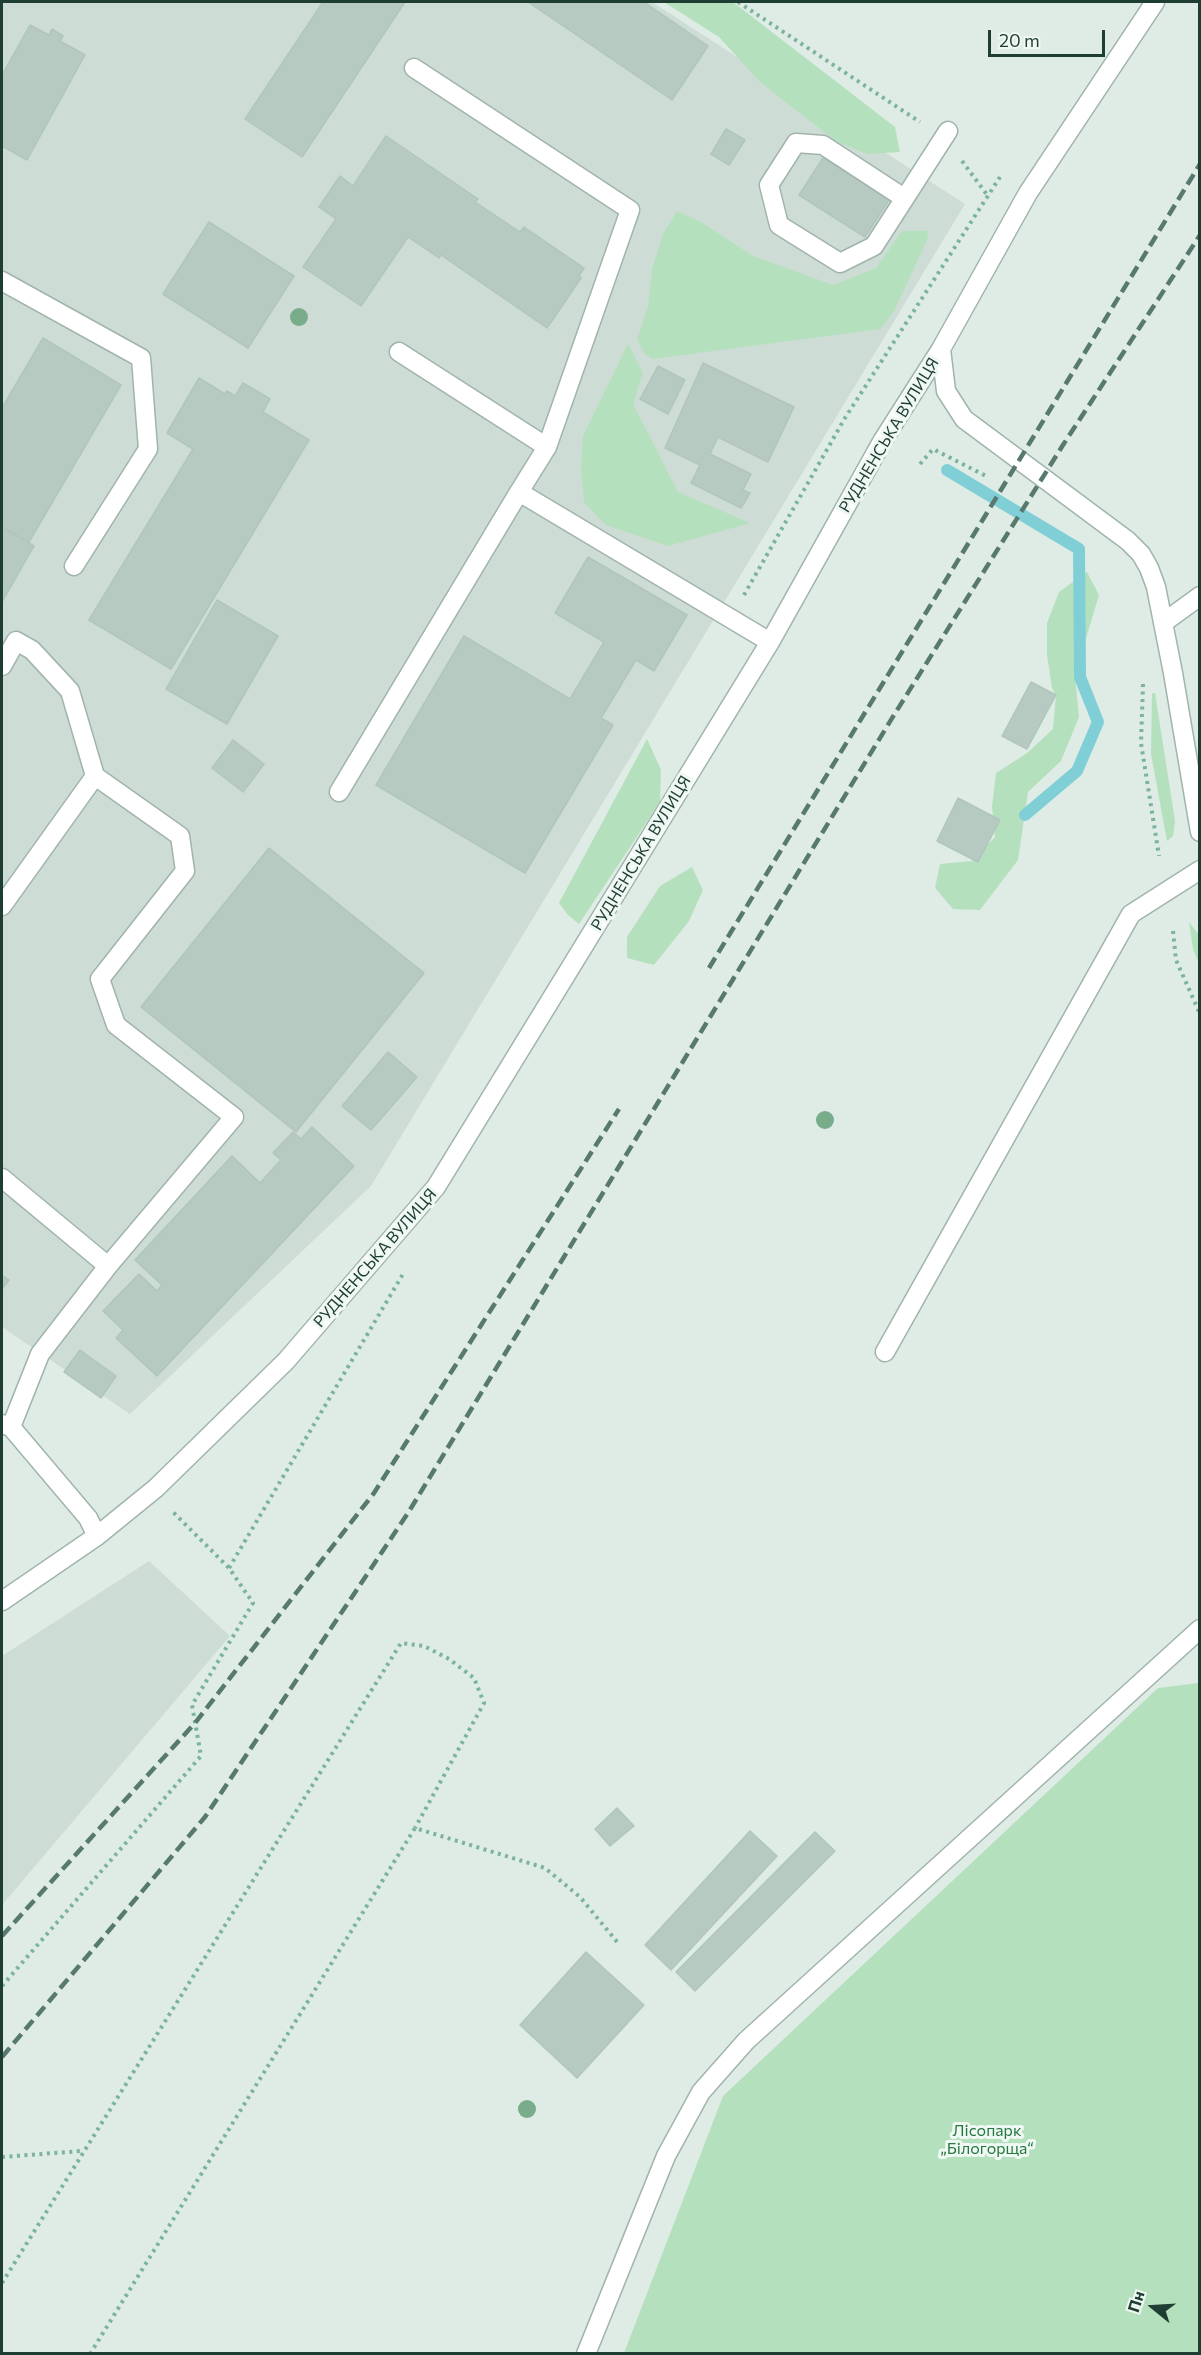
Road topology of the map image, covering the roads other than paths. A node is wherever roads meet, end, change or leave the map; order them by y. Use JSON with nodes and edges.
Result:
{"nodes":[{"id":1,"x":1155,"y":2,"type":"edge"},
{"id":2,"x":414,"y":68,"type":"dead end"},
{"id":3,"x":946,"y":134,"type":"road end"},
{"id":4,"x":904,"y":198,"type":"junction"},
{"id":5,"x":2,"y":281,"type":"edge"},
{"id":6,"x":941,"y":349,"type":"junction"},
{"id":7,"x":399,"y":351,"type":"dead end"},
{"id":8,"x":547,"y":447,"type":"junction"},
{"id":9,"x":519,"y":492,"type":"junction"},
{"id":10,"x":74,"y":566,"type":"dead end"},
{"id":11,"x":1200,"y":596,"type":"edge"},
{"id":12,"x":1163,"y":623,"type":"junction"},
{"id":13,"x":770,"y":642,"type":"junction"},
{"id":14,"x":2,"y":666,"type":"edge"},
{"id":15,"x":95,"y":776,"type":"junction"},
{"id":16,"x":339,"y":792,"type":"dead end"},
{"id":17,"x":1200,"y":832,"type":"edge"},
{"id":18,"x":1200,"y":870,"type":"edge"},
{"id":19,"x":2,"y":906,"type":"edge"},
{"id":20,"x":2,"y":1178,"type":"edge"},
{"id":21,"x":108,"y":1266,"type":"junction"},
{"id":22,"x":885,"y":1352,"type":"dead end"},
{"id":23,"x":6,"y":1425,"type":"edge"},
{"id":24,"x":97,"y":1536,"type":"junction"},
{"id":25,"x":2,"y":1600,"type":"edge"},
{"id":26,"x":1200,"y":1629,"type":"edge"},
{"id":27,"x":586,"y":2354,"type":"edge"}],
"edges":[{"from":1,"to":6,"type":"street","name":"РУДНЕНСЬКА ВУЛИЦЯ"},
{"from":2,"to":8,"type":"street"},
{"from":3,"to":4,"type":"street"},
{"from":4,"to":4,"type":"street"},
{"from":5,"to":10,"type":"street"},
{"from":6,"to":12,"type":"street"},
{"from":6,"to":13,"type":"street","name":"РУДНЕНСЬКА ВУЛИЦЯ"},
{"from":7,"to":8,"type":"street"},
{"from":8,"to":9,"type":"street"},
{"from":9,"to":13,"type":"street"},
{"from":9,"to":16,"type":"street"},
{"from":11,"to":12,"type":"street"},
{"from":12,"to":17,"type":"street"},
{"from":13,"to":24,"type":"street","name":"РУДНЕНСЬКА ВУЛИЦЯ"},
{"from":14,"to":15,"type":"street"},
{"from":15,"to":19,"type":"street"},
{"from":15,"to":21,"type":"street"},
{"from":18,"to":22,"type":"street"},
{"from":20,"to":21,"type":"street"},
{"from":21,"to":23,"type":"street"},
{"from":23,"to":24,"type":"street"},
{"from":24,"to":25,"type":"street","name":"РУДНЕНСЬКА ВУЛИЦЯ"},
{"from":26,"to":27,"type":"street"}]}
